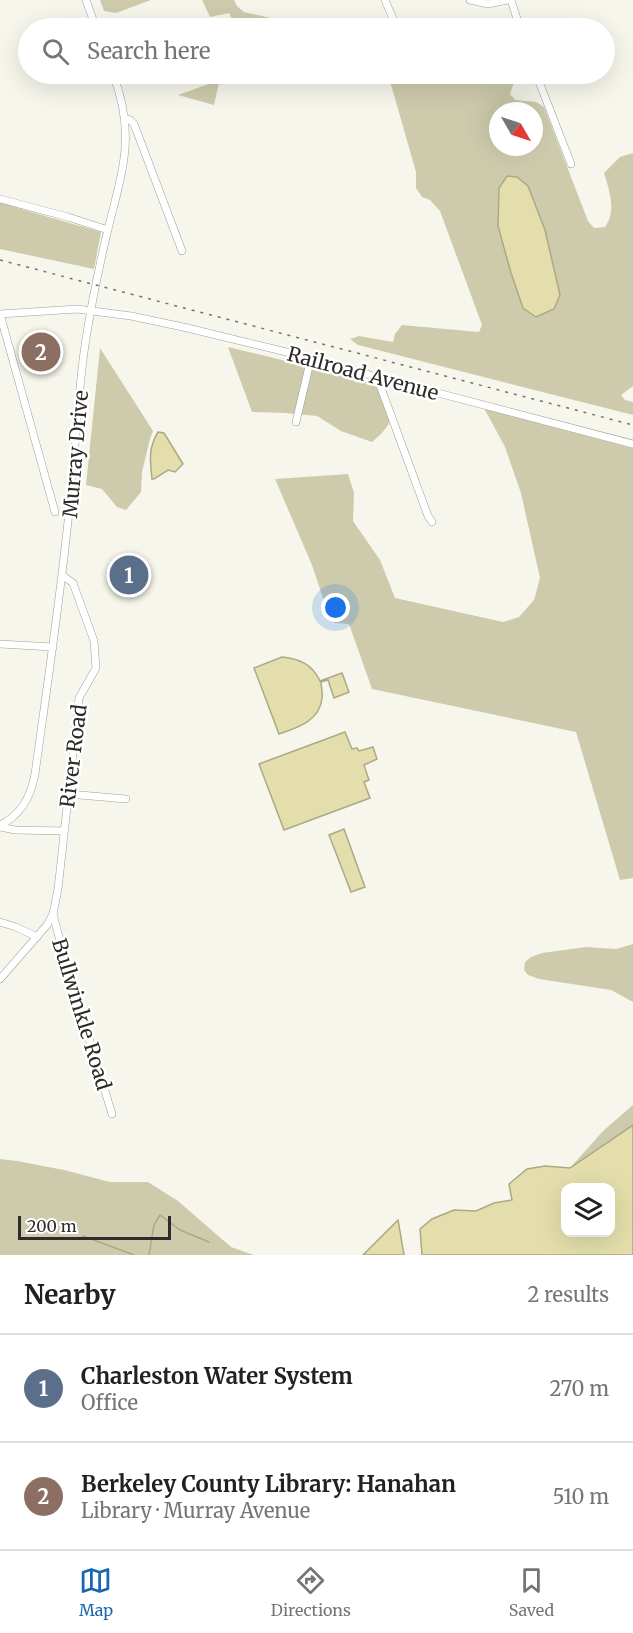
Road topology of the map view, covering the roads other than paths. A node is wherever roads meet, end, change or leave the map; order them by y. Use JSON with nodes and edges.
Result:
{"nodes":[{"id":1,"x":86,"y":0,"type":"edge"},
{"id":2,"x":385,"y":0,"type":"edge"},
{"id":3,"x":470,"y":0,"type":"edge"},
{"id":4,"x":509,"y":0,"type":"edge"},
{"id":5,"x":92,"y":18,"type":"edge"},
{"id":6,"x":393,"y":18,"type":"edge"},
{"id":7,"x":516,"y":18,"type":"edge"},
{"id":8,"x":117,"y":84,"type":"edge"},
{"id":9,"x":540,"y":84,"type":"edge"},
{"id":10,"x":125,"y":118,"type":"junction"},
{"id":11,"x":571,"y":164,"type":"dead end"},
{"id":12,"x":0,"y":199,"type":"edge"},
{"id":13,"x":108,"y":230,"type":"junction"},
{"id":14,"x":182,"y":251,"type":"dead end"},
{"id":15,"x":91,"y":311,"type":"junction"},
{"id":16,"x":0,"y":314,"type":"edge"},
{"id":17,"x":311,"y":358,"type":"junction"},
{"id":18,"x":377,"y":377,"type":"junction"},
{"id":19,"x":296,"y":422,"type":"dead end"},
{"id":20,"x":633,"y":444,"type":"edge"},
{"id":21,"x":55,"y":512,"type":"dead end"},
{"id":22,"x":432,"y":522,"type":"dead end"},
{"id":23,"x":63,"y":576,"type":"junction"},
{"id":24,"x":0,"y":644,"type":"edge"},
{"id":25,"x":52,"y":647,"type":"junction"},
{"id":26,"x":68,"y":794,"type":"junction"},
{"id":27,"x":126,"y":799,"type":"dead end"},
{"id":28,"x":0,"y":826,"type":"edge"},
{"id":29,"x":64,"y":831,"type":"junction"},
{"id":30,"x":53,"y":914,"type":"junction"},
{"id":31,"x":0,"y":923,"type":"edge"},
{"id":32,"x":37,"y":937,"type":"junction"},
{"id":33,"x":0,"y":979,"type":"edge"},
{"id":34,"x":112,"y":1114,"type":"dead end"}],
"edges":[{"from":1,"to":5,"type":"street"},
{"from":2,"to":6,"type":"street"},
{"from":3,"to":4,"type":"street"},
{"from":4,"to":7,"type":"street"},
{"from":8,"to":10,"type":"street","name":"Murray Drive"},
{"from":9,"to":11,"type":"street"},
{"from":10,"to":13,"type":"street","name":"Murray Drive"},
{"from":10,"to":14,"type":"street"},
{"from":12,"to":13,"type":"street"},
{"from":13,"to":15,"type":"street","name":"Murray Drive"},
{"from":15,"to":16,"type":"street","name":"Railroad Avenue"},
{"from":15,"to":17,"type":"street","name":"Railroad Avenue"},
{"from":15,"to":23,"type":"street","name":"Murray Drive"},
{"from":16,"to":21,"type":"street"},
{"from":17,"to":18,"type":"street","name":"Railroad Avenue"},
{"from":17,"to":19,"type":"street"},
{"from":18,"to":20,"type":"street","name":"Railroad Avenue"},
{"from":18,"to":22,"type":"street"},
{"from":23,"to":25,"type":"street","name":"Murray Drive"},
{"from":23,"to":26,"type":"street","name":"River Road"},
{"from":24,"to":25,"type":"street"},
{"from":25,"to":28,"type":"street","name":"Murray Drive"},
{"from":26,"to":27,"type":"street"},
{"from":26,"to":29,"type":"street","name":"River Road"},
{"from":28,"to":29,"type":"street"},
{"from":29,"to":30,"type":"street","name":"River Road"},
{"from":30,"to":32,"type":"street"},
{"from":30,"to":34,"type":"street","name":"Bullwinkle Road"},
{"from":31,"to":32,"type":"street"},
{"from":32,"to":33,"type":"street"}]}
